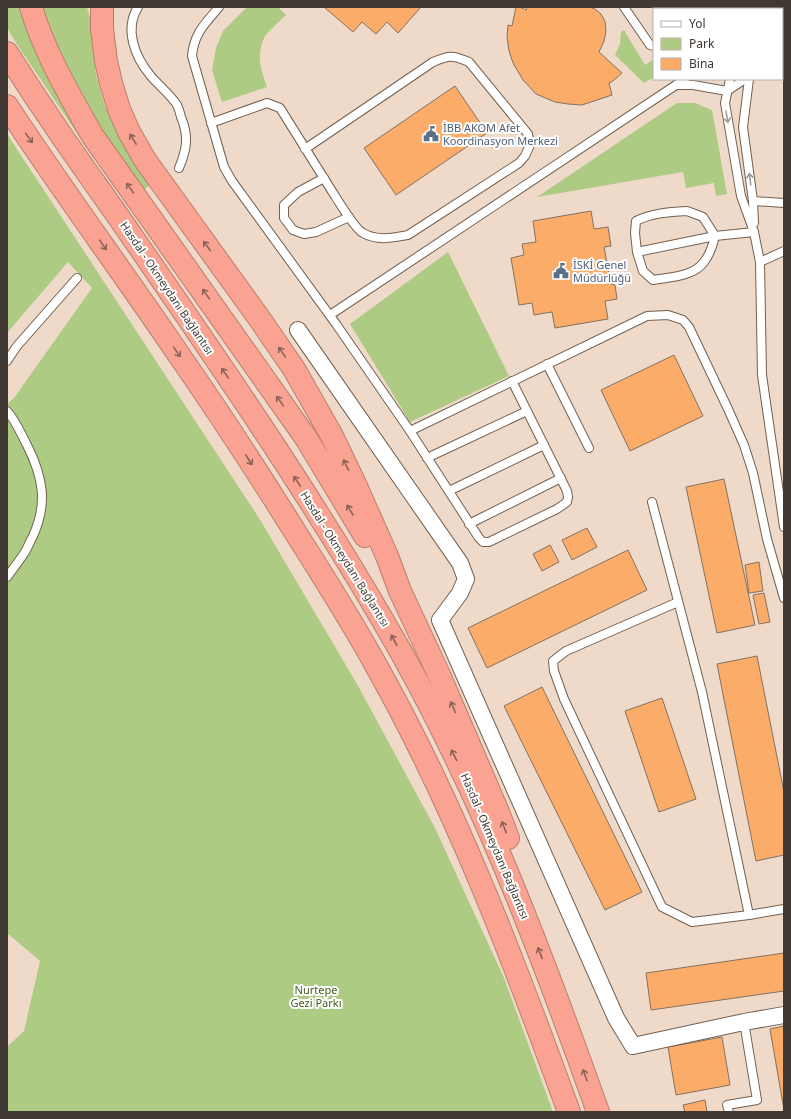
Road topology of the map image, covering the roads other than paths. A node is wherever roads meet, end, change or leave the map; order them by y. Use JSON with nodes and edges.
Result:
{"nodes":[{"id":1,"x":31,"y":7,"type":"edge"},
{"id":2,"x":102,"y":7,"type":"edge"},
{"id":3,"x":138,"y":7,"type":"edge"},
{"id":4,"x":219,"y":7,"type":"edge"},
{"id":5,"x":624,"y":7,"type":"edge"},
{"id":6,"x":653,"y":46,"type":"edge"},
{"id":7,"x":7,"y":53,"type":"edge"},
{"id":8,"x":684,"y":80,"type":"edge"},
{"id":9,"x":730,"y":80,"type":"edge"},
{"id":10,"x":744,"y":80,"type":"edge"},
{"id":11,"x":750,"y":80,"type":"edge"},
{"id":12,"x":676,"y":85,"type":"junction"},
{"id":13,"x":727,"y":91,"type":"junction"},
{"id":14,"x":7,"y":106,"type":"edge"},
{"id":15,"x":211,"y":123,"type":"junction"},
{"id":16,"x":305,"y":149,"type":"junction"},
{"id":17,"x":179,"y":168,"type":"dead end"},
{"id":18,"x":324,"y":178,"type":"junction"},
{"id":19,"x":753,"y":201,"type":"junction"},
{"id":20,"x":784,"y":203,"type":"edge"},
{"id":21,"x":349,"y":217,"type":"junction"},
{"id":22,"x":754,"y":232,"type":"junction"},
{"id":23,"x":715,"y":236,"type":"junction"},
{"id":24,"x":784,"y":251,"type":"edge"},
{"id":25,"x":637,"y":252,"type":"junction"},
{"id":26,"x":760,"y":262,"type":"junction"},
{"id":27,"x":77,"y":278,"type":"dead end"},
{"id":28,"x":330,"y":315,"type":"junction"},
{"id":29,"x":298,"y":330,"type":"dead end"},
{"id":30,"x":7,"y":361,"type":"edge"},
{"id":31,"x":547,"y":364,"type":"junction"},
{"id":32,"x":512,"y":381,"type":"junction"},
{"id":33,"x":7,"y":411,"type":"edge"},
{"id":34,"x":527,"y":411,"type":"junction"},
{"id":35,"x":410,"y":431,"type":"junction"},
{"id":36,"x":544,"y":445,"type":"junction"},
{"id":37,"x":589,"y":448,"type":"dead end"},
{"id":38,"x":427,"y":458,"type":"junction"},
{"id":39,"x":561,"y":478,"type":"junction"},
{"id":40,"x":449,"y":491,"type":"junction"},
{"id":41,"x":652,"y":502,"type":"dead end"},
{"id":42,"x":469,"y":524,"type":"junction"},
{"id":43,"x":784,"y":527,"type":"edge"},
{"id":44,"x":7,"y":577,"type":"edge"},
{"id":45,"x":400,"y":591,"type":"junction"},
{"id":46,"x":784,"y":598,"type":"edge"},
{"id":47,"x":678,"y":602,"type":"junction"},
{"id":48,"x":784,"y":909,"type":"edge"},
{"id":49,"x":749,"y":915,"type":"junction"},
{"id":50,"x":526,"y":919,"type":"junction"},
{"id":51,"x":784,"y":1015,"type":"edge"},
{"id":52,"x":744,"y":1022,"type":"junction"},
{"id":53,"x":569,"y":1112,"type":"edge"},
{"id":54,"x":598,"y":1112,"type":"edge"},
{"id":55,"x":729,"y":1112,"type":"edge"}],
"edges":[{"from":45,"to":1,"type":"highway","one_way":true},
{"from":45,"to":2,"type":"highway","one_way":true},
{"from":3,"to":17,"type":"lane"},
{"from":4,"to":15,"type":"lane"},
{"from":5,"to":6,"type":"lane"},
{"from":50,"to":7,"type":"highway","name":"Hasdal - Okmeydanı Bağlantısı","one_way":true},
{"from":8,"to":12,"type":"lane"},
{"from":9,"to":13,"type":"lane"},
{"from":10,"to":13,"type":"lane"},
{"from":19,"to":11,"type":"lane","one_way":true},
{"from":12,"to":13,"type":"lane"},
{"from":12,"to":28,"type":"lane"},
{"from":13,"to":22,"type":"lane","one_way":true},
{"from":14,"to":53,"type":"highway","one_way":true},
{"from":15,"to":16,"type":"lane"},
{"from":15,"to":28,"type":"lane"},
{"from":16,"to":18,"type":"lane"},
{"from":16,"to":21,"type":"lane"},
{"from":18,"to":21,"type":"lane"},
{"from":18,"to":21,"type":"lane"},
{"from":19,"to":20,"type":"lane"},
{"from":19,"to":22,"type":"lane"},
{"from":22,"to":23,"type":"lane"},
{"from":22,"to":26,"type":"lane"},
{"from":23,"to":25,"type":"lane"},
{"from":23,"to":25,"type":"lane"},
{"from":23,"to":25,"type":"lane"},
{"from":24,"to":26,"type":"lane"},
{"from":26,"to":43,"type":"lane"},
{"from":27,"to":30,"type":"lane"},
{"from":28,"to":35,"type":"lane"},
{"from":29,"to":52,"type":"street"},
{"from":31,"to":32,"type":"lane"},
{"from":31,"to":37,"type":"lane"},
{"from":31,"to":46,"type":"lane"},
{"from":32,"to":34,"type":"lane"},
{"from":32,"to":35,"type":"lane"},
{"from":33,"to":44,"type":"lane"},
{"from":34,"to":36,"type":"lane"},
{"from":34,"to":38,"type":"lane"},
{"from":35,"to":38,"type":"lane"},
{"from":36,"to":39,"type":"lane"},
{"from":36,"to":40,"type":"lane"},
{"from":38,"to":40,"type":"lane"},
{"from":39,"to":42,"type":"lane"},
{"from":39,"to":42,"type":"lane"},
{"from":40,"to":42,"type":"lane"},
{"from":41,"to":47,"type":"lane"},
{"from":50,"to":45,"type":"highway","one_way":true},
{"from":47,"to":49,"type":"lane"},
{"from":47,"to":49,"type":"lane"},
{"from":48,"to":49,"type":"lane"},
{"from":54,"to":50,"type":"highway","name":"Hasdal - Okmeydanı Bağlantısı","one_way":true},
{"from":51,"to":52,"type":"street"},
{"from":52,"to":55,"type":"lane"}]}
